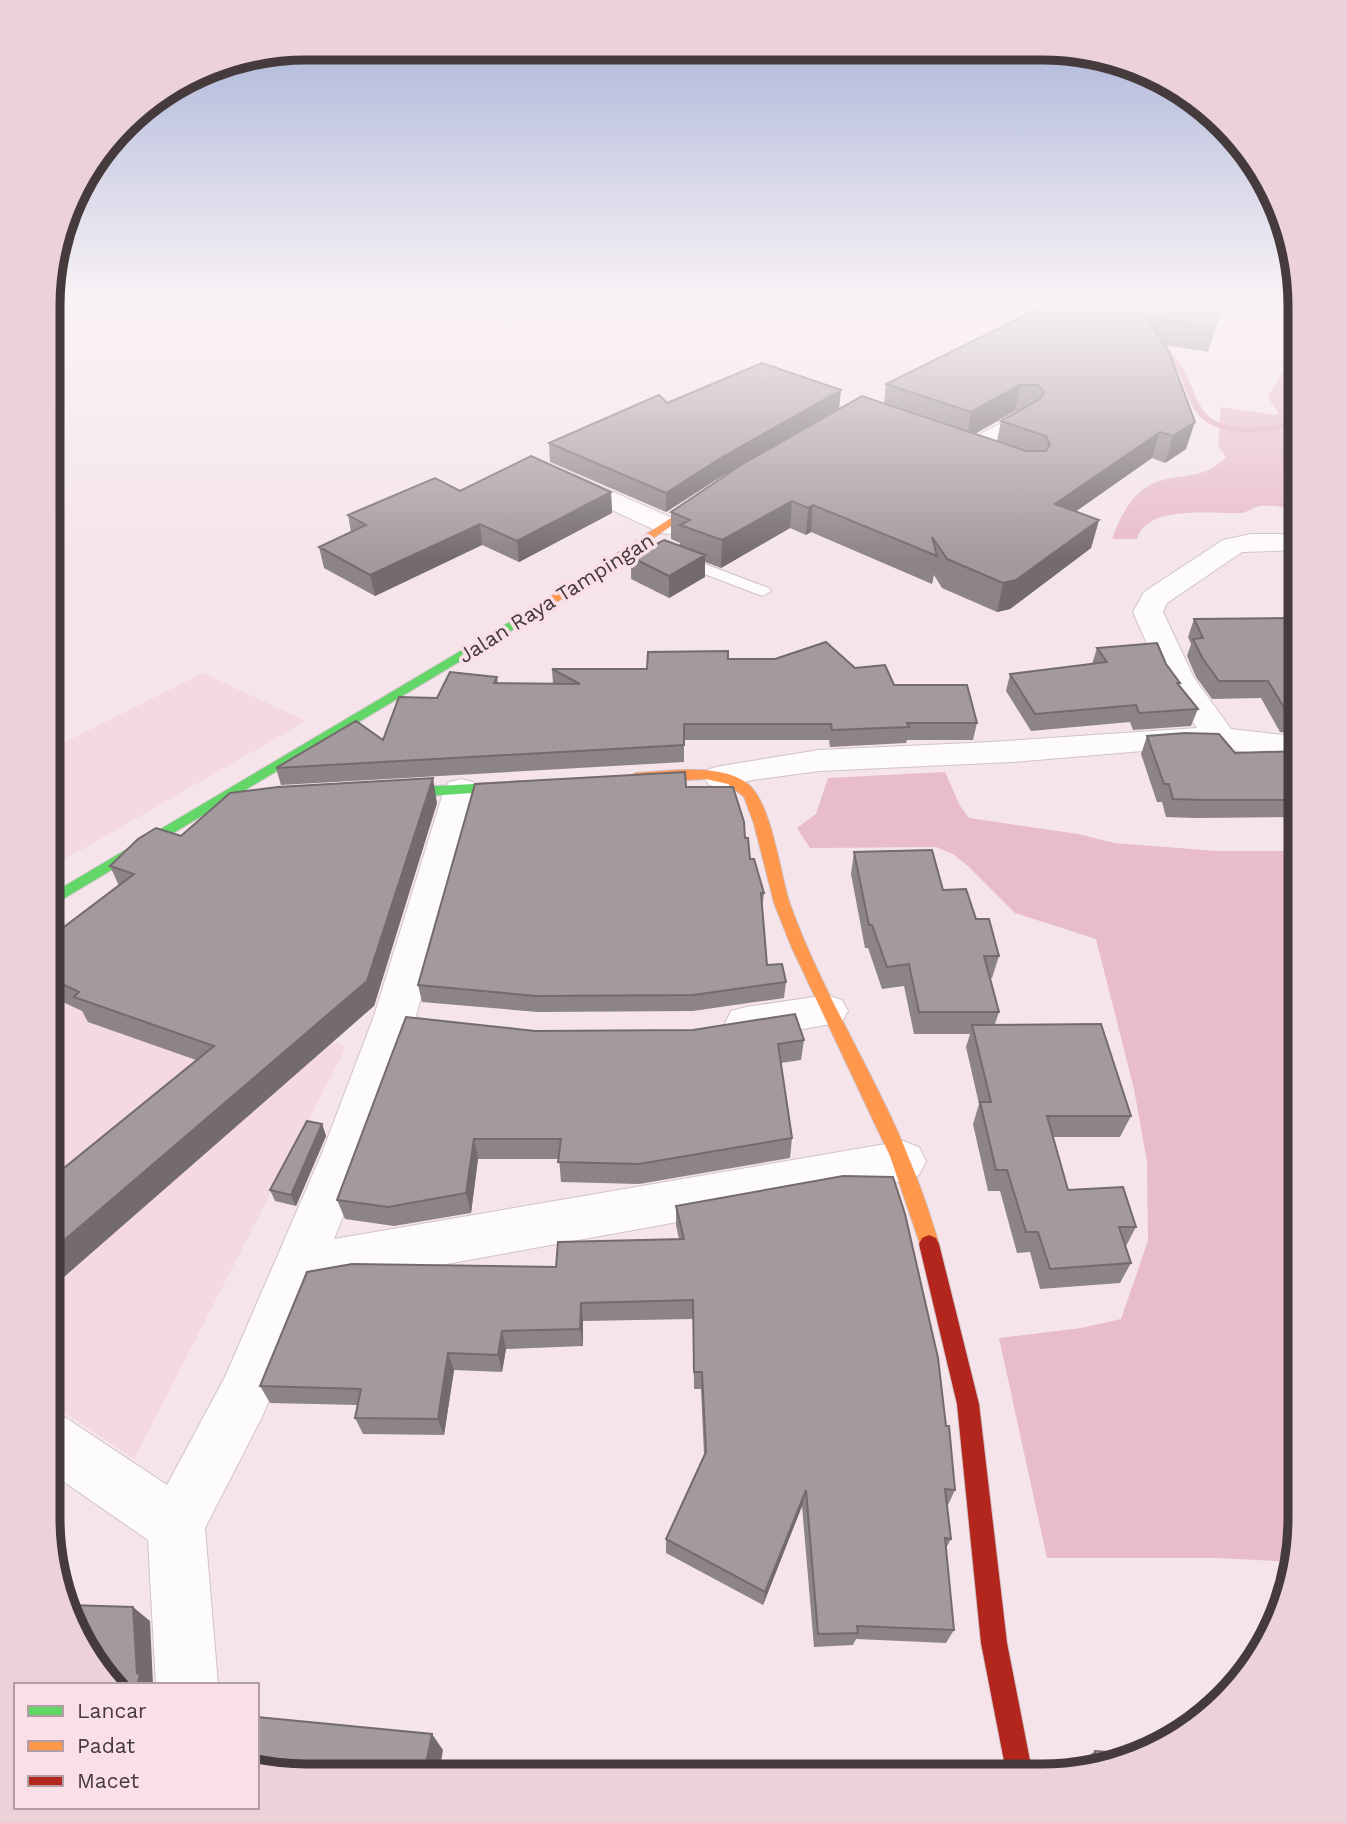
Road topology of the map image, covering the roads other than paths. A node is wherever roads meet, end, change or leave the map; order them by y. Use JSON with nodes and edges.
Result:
{"nodes":[{"id":1,"x":1024,"y":418,"type":"edge"},
{"id":2,"x":945,"y":441,"type":"edge"},
{"id":3,"x":970,"y":449,"type":"junction"},
{"id":4,"x":994,"y":457,"type":"edge"},
{"id":5,"x":539,"y":468,"type":"edge"},
{"id":6,"x":729,"y":485,"type":"edge"},
{"id":7,"x":668,"y":526,"type":"junction"},
{"id":8,"x":1288,"y":542,"type":"edge"},
{"id":9,"x":653,"y":549,"type":"junction"},
{"id":10,"x":763,"y":591,"type":"dead end"},
{"id":11,"x":1220,"y":740,"type":"junction"},
{"id":12,"x":1288,"y":747,"type":"edge"},
{"id":13,"x":721,"y":777,"type":"junction"},
{"id":14,"x":623,"y":779,"type":"edge"},
{"id":15,"x":542,"y":785,"type":"edge"},
{"id":16,"x":460,"y":790,"type":"junction"},
{"id":17,"x":369,"y":794,"type":"edge"},
{"id":18,"x":250,"y":802,"type":"edge"},
{"id":19,"x":215,"y":806,"type":"junction"},
{"id":20,"x":60,"y":896,"type":"edge"},
{"id":21,"x":827,"y":1012,"type":"junction"},
{"id":22,"x":706,"y":1029,"type":"edge"},
{"id":23,"x":903,"y":1161,"type":"junction"},
{"id":24,"x":297,"y":1268,"type":"junction"},
{"id":25,"x":60,"y":1446,"type":"edge"},
{"id":26,"x":176,"y":1525,"type":"junction"},
{"id":27,"x":187,"y":1683,"type":"edge"},
{"id":28,"x":1018,"y":1764,"type":"edge"}],
"edges":[{"from":1,"to":3,"type":"street"},
{"from":2,"to":3,"type":"street"},
{"from":3,"to":4,"type":"street"},
{"from":5,"to":7,"type":"street"},
{"from":6,"to":7,"type":"street","name":"Jalan Raya Tampingan"},
{"from":7,"to":9,"type":"street","name":"Jalan Raya Tampingan"},
{"from":8,"to":11,"type":"street"},
{"from":9,"to":10,"type":"lane"},
{"from":9,"to":19,"type":"street","name":"Jalan Raya Tampingan"},
{"from":11,"to":12,"type":"street"},
{"from":11,"to":13,"type":"street"},
{"from":13,"to":14,"type":"street"},
{"from":13,"to":21,"type":"street"},
{"from":15,"to":16,"type":"street"},
{"from":16,"to":17,"type":"street"},
{"from":16,"to":24,"type":"street"},
{"from":18,"to":19,"type":"street"},
{"from":19,"to":20,"type":"street","name":"Jalan Raya Tampingan"},
{"from":21,"to":22,"type":"street"},
{"from":21,"to":23,"type":"street"},
{"from":23,"to":24,"type":"street"},
{"from":23,"to":28,"type":"street"},
{"from":24,"to":26,"type":"street"},
{"from":25,"to":26,"type":"street"},
{"from":26,"to":27,"type":"street"}]}
